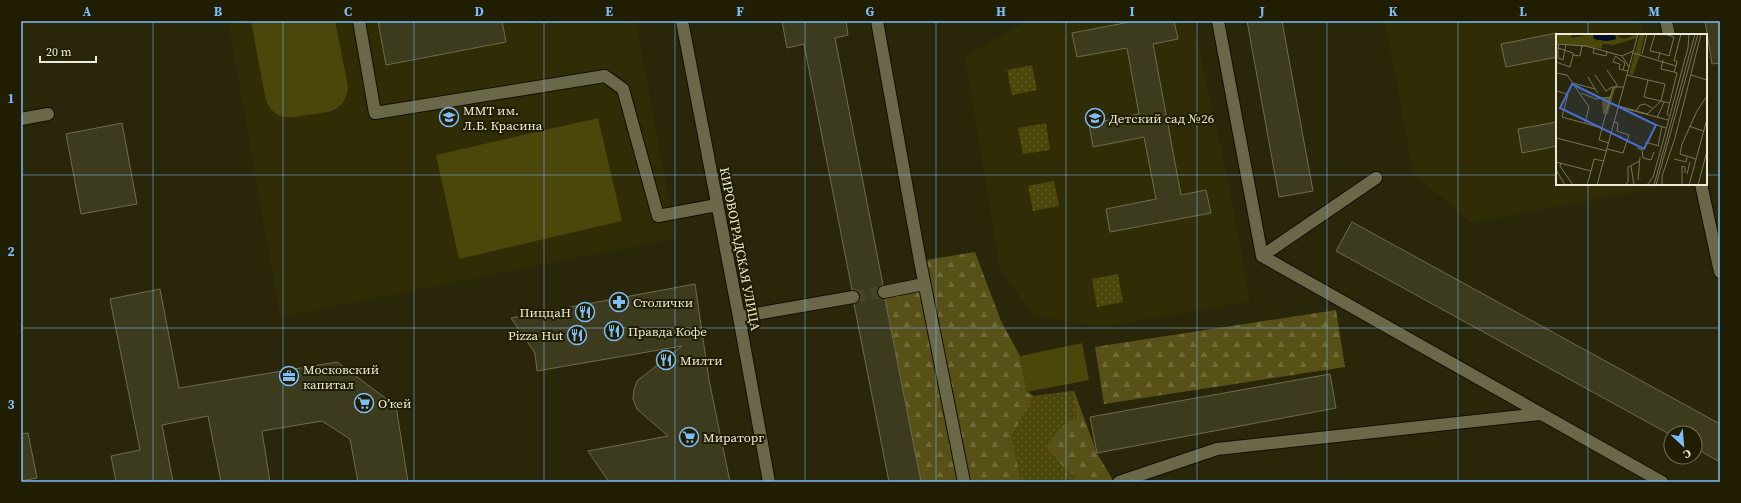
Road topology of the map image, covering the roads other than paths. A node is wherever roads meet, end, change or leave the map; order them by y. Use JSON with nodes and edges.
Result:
{"nodes":[{"id":1,"x":359,"y":21,"type":"edge"},
{"id":2,"x":682,"y":21,"type":"edge"},
{"id":3,"x":877,"y":21,"type":"edge"},
{"id":4,"x":1218,"y":21,"type":"edge"},
{"id":5,"x":1666,"y":21,"type":"edge"},
{"id":6,"x":1669,"y":34,"type":"edge"},
{"id":7,"x":48,"y":114,"type":"dead end"},
{"id":8,"x":21,"y":119,"type":"edge"},
{"id":9,"x":1376,"y":178,"type":"dead end"},
{"id":10,"x":1701,"y":185,"type":"edge"},
{"id":11,"x":716,"y":205,"type":"junction"},
{"id":12,"x":1262,"y":256,"type":"junction"},
{"id":13,"x":1720,"y":272,"type":"edge"},
{"id":14,"x":924,"y":284,"type":"junction"},
{"id":15,"x":884,"y":292,"type":"tunnel mouth"},
{"id":16,"x":853,"y":297,"type":"tunnel mouth"},
{"id":17,"x":739,"y":317,"type":"junction"},
{"id":18,"x":1540,"y":414,"type":"junction"},
{"id":19,"x":769,"y":482,"type":"edge"},
{"id":20,"x":964,"y":482,"type":"edge"},
{"id":21,"x":1119,"y":482,"type":"edge"},
{"id":22,"x":1662,"y":482,"type":"edge"}],
"edges":[{"from":1,"to":11,"type":"street"},
{"from":2,"to":11,"type":"street","name":"КИРОВОГРАДСКАЯ УЛИЦА"},
{"from":3,"to":14,"type":"street"},
{"from":4,"to":12,"type":"street"},
{"from":5,"to":6,"type":"street"},
{"from":7,"to":8,"type":"street"},
{"from":9,"to":12,"type":"street"},
{"from":10,"to":13,"type":"street"},
{"from":11,"to":17,"type":"street","name":"КИРОВОГРАДСКАЯ УЛИЦА"},
{"from":12,"to":18,"type":"street"},
{"from":14,"to":15,"type":"street"},
{"from":14,"to":20,"type":"street"},
{"from":16,"to":17,"type":"street"},
{"from":17,"to":19,"type":"street","name":"КИРОВОГРАДСКАЯ УЛИЦА"},
{"from":18,"to":21,"type":"street"},
{"from":18,"to":22,"type":"street"}]}
